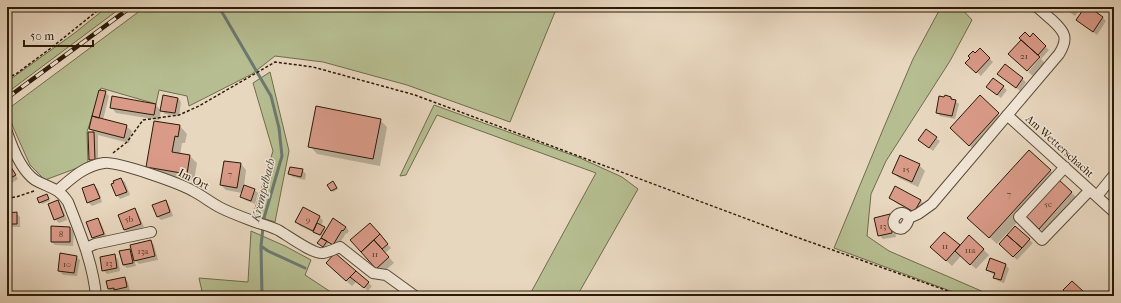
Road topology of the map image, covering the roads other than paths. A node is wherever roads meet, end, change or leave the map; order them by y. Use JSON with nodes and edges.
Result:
{"nodes":[{"id":1,"x":1037,"y":7,"type":"edge"},
{"id":2,"x":1007,"y":115,"type":"junction"},
{"id":3,"x":7,"y":132,"type":"edge"},
{"id":4,"x":1066,"y":168,"type":"junction"},
{"id":5,"x":1114,"y":175,"type":"edge"},
{"id":6,"x":58,"y":190,"type":"junction"},
{"id":7,"x":1093,"y":193,"type":"junction"},
{"id":8,"x":1114,"y":212,"type":"edge"},
{"id":9,"x":909,"y":218,"type":"dead end"},
{"id":10,"x":151,"y":232,"type":"dead end"},
{"id":11,"x":86,"y":248,"type":"junction"},
{"id":12,"x":96,"y":296,"type":"edge"},
{"id":13,"x":415,"y":296,"type":"edge"}],
"edges":[{"from":1,"to":2,"type":"street"},
{"from":2,"to":4,"type":"street","name":"Am Wetterschacht"},
{"from":2,"to":9,"type":"street"},
{"from":3,"to":6,"type":"street"},
{"from":4,"to":7,"type":"street","name":"Am Wetterschacht"},
{"from":4,"to":7,"type":"street"},
{"from":5,"to":7,"type":"street"},
{"from":6,"to":11,"type":"street"},
{"from":6,"to":13,"type":"street","name":"Im Ort"},
{"from":7,"to":8,"type":"street","name":"Am Wetterschacht"},
{"from":10,"to":11,"type":"street"},
{"from":11,"to":12,"type":"street"}]}
